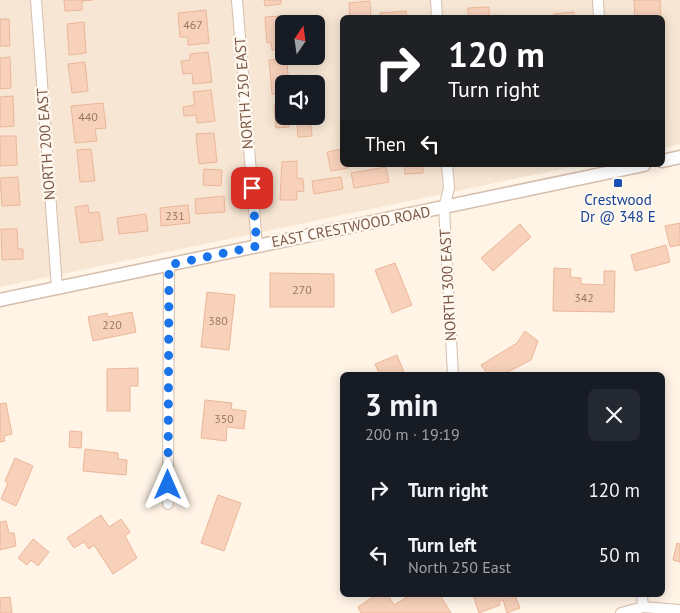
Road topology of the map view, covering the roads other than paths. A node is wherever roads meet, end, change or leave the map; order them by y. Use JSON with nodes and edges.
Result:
{"nodes":[{"id":1,"x":36,"y":0,"type":"edge"},
{"id":2,"x":237,"y":0,"type":"edge"},
{"id":3,"x":436,"y":0,"type":"edge"},
{"id":4,"x":598,"y":0,"type":"edge"},
{"id":5,"x":437,"y":15,"type":"edge"},
{"id":6,"x":599,"y":15,"type":"edge"},
{"id":7,"x":680,"y":157,"type":"edge"},
{"id":8,"x":665,"y":160,"type":"edge"},
{"id":9,"x":447,"y":167,"type":"edge"},
{"id":10,"x":626,"y":167,"type":"edge"},
{"id":11,"x":608,"y":169,"type":"edge"},
{"id":12,"x":444,"y":208,"type":"junction"},
{"id":13,"x":257,"y":246,"type":"junction"},
{"id":14,"x":169,"y":265,"type":"junction"},
{"id":15,"x":57,"y":288,"type":"junction"},
{"id":16,"x":0,"y":300,"type":"edge"},
{"id":17,"x":453,"y":372,"type":"edge"},
{"id":18,"x":168,"y":504,"type":"dead end"},
{"id":19,"x":642,"y":597,"type":"edge"},
{"id":20,"x":643,"y":608,"type":"junction"},
{"id":21,"x":680,"y":610,"type":"edge"},
{"id":22,"x":621,"y":613,"type":"edge"}],
"edges":[{"from":1,"to":15,"type":"street","name":"NORTH 200 EAST"},
{"from":2,"to":13,"type":"street","name":"NORTH 250 EAST"},
{"from":3,"to":5,"type":"street"},
{"from":4,"to":6,"type":"street"},
{"from":7,"to":8,"type":"street"},
{"from":9,"to":12,"type":"street","name":"NORTH 300 EAST"},
{"from":10,"to":11,"type":"street","name":"EAST CRESTWOOD ROAD"},
{"from":11,"to":12,"type":"street","name":"EAST CRESTWOOD ROAD"},
{"from":12,"to":13,"type":"street","name":"EAST CRESTWOOD ROAD"},
{"from":12,"to":17,"type":"street","name":"NORTH 300 EAST"},
{"from":13,"to":14,"type":"street","name":"EAST CRESTWOOD ROAD"},
{"from":14,"to":15,"type":"street","name":"EAST CRESTWOOD ROAD"},
{"from":14,"to":18,"type":"street"},
{"from":15,"to":16,"type":"street","name":"EAST CRESTWOOD ROAD"},
{"from":19,"to":20,"type":"street"},
{"from":20,"to":21,"type":"street"},
{"from":20,"to":22,"type":"street"}]}
